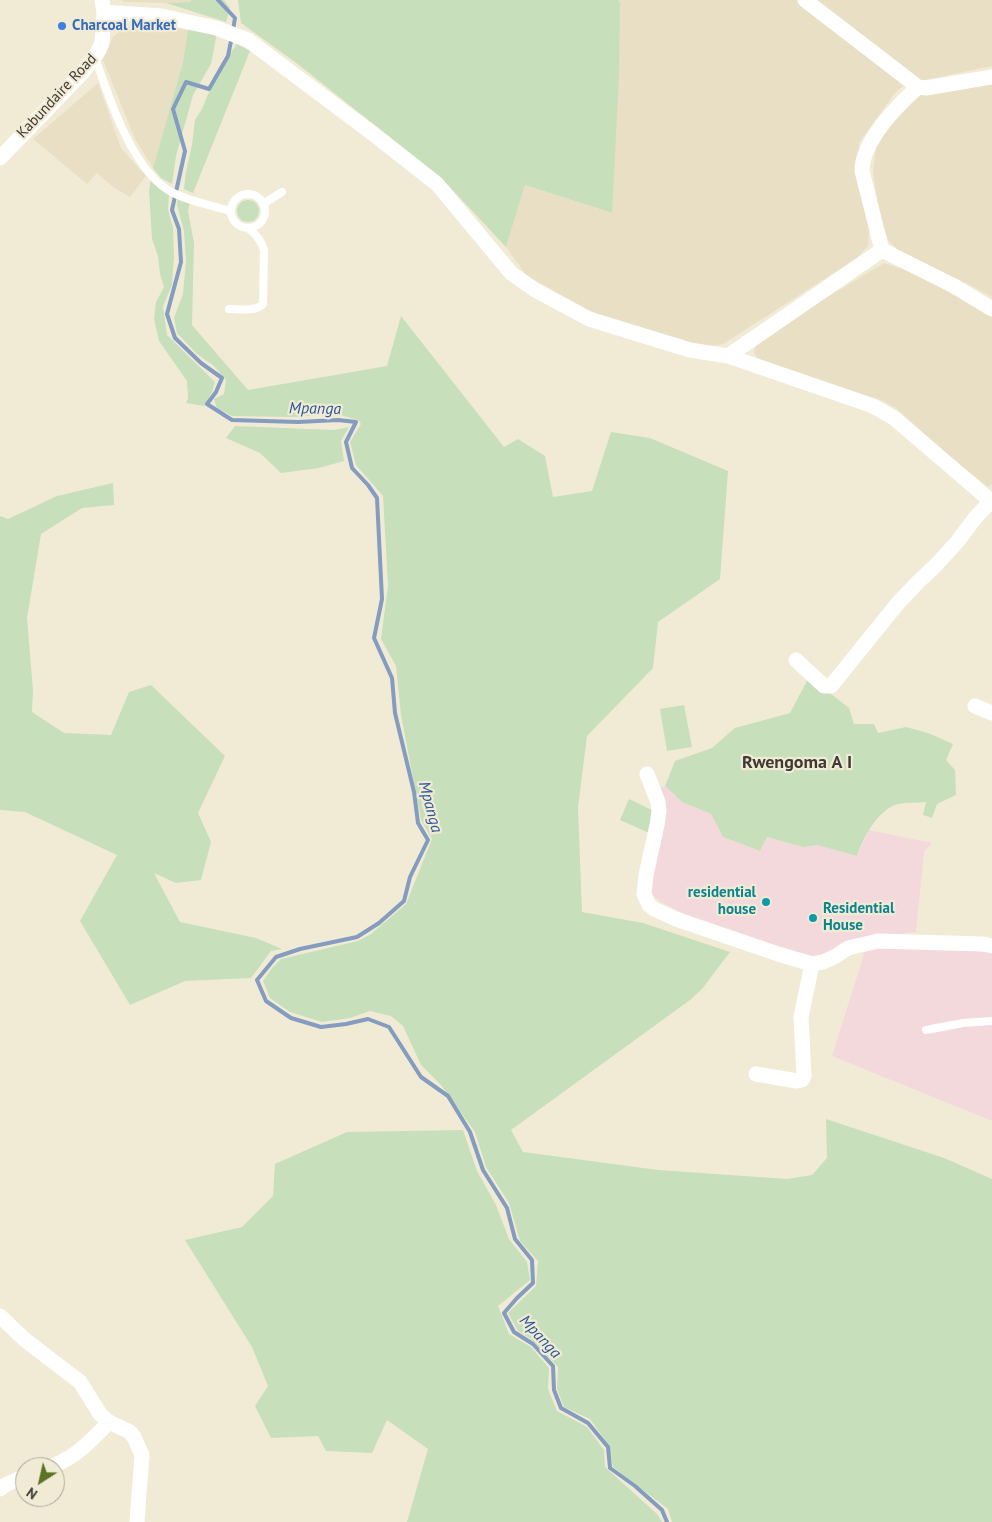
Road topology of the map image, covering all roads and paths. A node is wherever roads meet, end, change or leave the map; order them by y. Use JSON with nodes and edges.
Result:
{"nodes":[{"id":1,"x":805,"y":0,"type":"edge"},
{"id":2,"x":103,"y":6,"type":"edge"},
{"id":3,"x":95,"y":57,"type":"junction"},
{"id":4,"x":992,"y":77,"type":"edge"},
{"id":5,"x":918,"y":87,"type":"junction"},
{"id":6,"x":0,"y":158,"type":"edge"},
{"id":7,"x":282,"y":192,"type":"dead end"},
{"id":8,"x":263,"y":204,"type":"junction"},
{"id":9,"x":230,"y":211,"type":"junction"},
{"id":10,"x":248,"y":228,"type":"junction"},
{"id":11,"x":882,"y":250,"type":"junction"},
{"id":12,"x":992,"y":308,"type":"edge"},
{"id":13,"x":229,"y":309,"type":"dead end"},
{"id":14,"x":728,"y":356,"type":"junction"},
{"id":15,"x":992,"y":501,"type":"edge"},
{"id":16,"x":796,"y":660,"type":"dead end"},
{"id":17,"x":975,"y":706,"type":"dead end"},
{"id":18,"x":992,"y":713,"type":"edge"},
{"id":19,"x":647,"y":774,"type":"dead end"},
{"id":20,"x":992,"y":946,"type":"edge"},
{"id":21,"x":812,"y":964,"type":"junction"},
{"id":22,"x":992,"y":1021,"type":"edge"},
{"id":23,"x":926,"y":1030,"type":"dead end"},
{"id":24,"x":756,"y":1074,"type":"dead end"},
{"id":25,"x":0,"y":1316,"type":"edge"},
{"id":26,"x":109,"y":1422,"type":"junction"},
{"id":27,"x":65,"y":1461,"type":"edge"},
{"id":28,"x":15,"y":1480,"type":"edge"},
{"id":29,"x":0,"y":1489,"type":"edge"},
{"id":30,"x":137,"y":1522,"type":"edge"}],
"edges":[{"from":1,"to":5,"type":"street"},
{"from":2,"to":3,"type":"street","name":"Kabundaire Road"},
{"from":2,"to":14,"type":"street"},
{"from":3,"to":6,"type":"street","name":"Kabundaire Road"},
{"from":3,"to":9,"type":"lane"},
{"from":4,"to":5,"type":"street"},
{"from":5,"to":11,"type":"street"},
{"from":7,"to":8,"type":"lane"},
{"from":8,"to":9,"type":"lane"},
{"from":8,"to":10,"type":"lane"},
{"from":9,"to":10,"type":"lane"},
{"from":10,"to":13,"type":"lane"},
{"from":11,"to":12,"type":"street"},
{"from":11,"to":14,"type":"street"},
{"from":14,"to":15,"type":"street"},
{"from":15,"to":16,"type":"street"},
{"from":17,"to":18,"type":"street"},
{"from":19,"to":21,"type":"street"},
{"from":20,"to":21,"type":"street"},
{"from":21,"to":24,"type":"street"},
{"from":22,"to":23,"type":"lane"},
{"from":25,"to":26,"type":"street"},
{"from":26,"to":27,"type":"street"},
{"from":26,"to":30,"type":"street"},
{"from":28,"to":29,"type":"street"}]}
